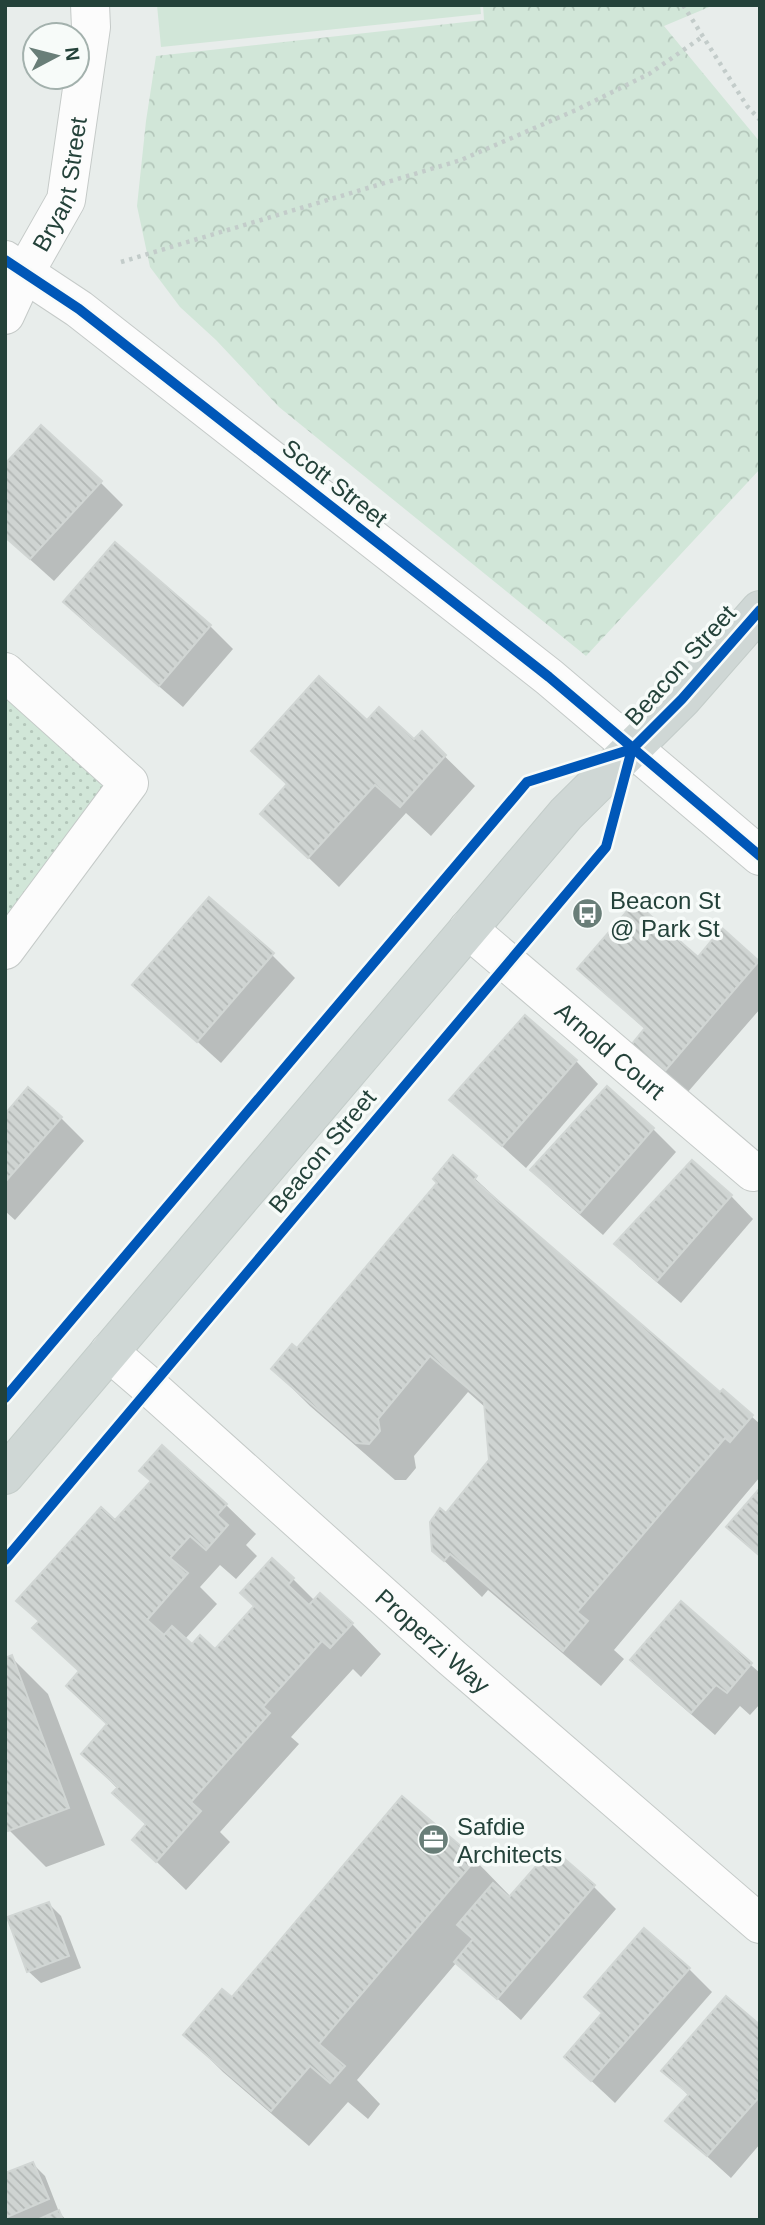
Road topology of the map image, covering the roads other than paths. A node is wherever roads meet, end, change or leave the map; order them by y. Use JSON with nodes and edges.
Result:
{"nodes":[{"id":1,"x":90,"y":5,"type":"edge"},
{"id":2,"x":15,"y":267,"type":"edge"},
{"id":3,"x":5,"y":315,"type":"edge"},
{"id":4,"x":760,"y":610,"type":"edge"},
{"id":5,"x":5,"y":672,"type":"edge"},
{"id":6,"x":632,"y":749,"type":"junction"},
{"id":7,"x":760,"y":856,"type":"edge"},
{"id":8,"x":468,"y":929,"type":"junction"},
{"id":9,"x":5,"y":950,"type":"edge"},
{"id":10,"x":753,"y":1172,"type":"dead end"},
{"id":11,"x":109,"y":1352,"type":"junction"},
{"id":12,"x":5,"y":1475,"type":"edge"},
{"id":13,"x":760,"y":1924,"type":"edge"}],
"edges":[{"from":1,"to":2,"type":"street","name":"Bryant Street"},
{"from":2,"to":3,"type":"street","name":"Bryant Street"},
{"from":2,"to":6,"type":"street","name":"Scott Street"},
{"from":4,"to":6,"type":"main road","name":"Beacon Street"},
{"from":5,"to":9,"type":"street"},
{"from":6,"to":7,"type":"street","name":"Scott Street"},
{"from":6,"to":8,"type":"main road","name":"Beacon Street"},
{"from":8,"to":10,"type":"street","name":"Arnold Court"},
{"from":8,"to":11,"type":"main road","name":"Beacon Street"},
{"from":11,"to":12,"type":"main road","name":"Beacon Street"},
{"from":11,"to":13,"type":"street","name":"Properzi Way"}]}
